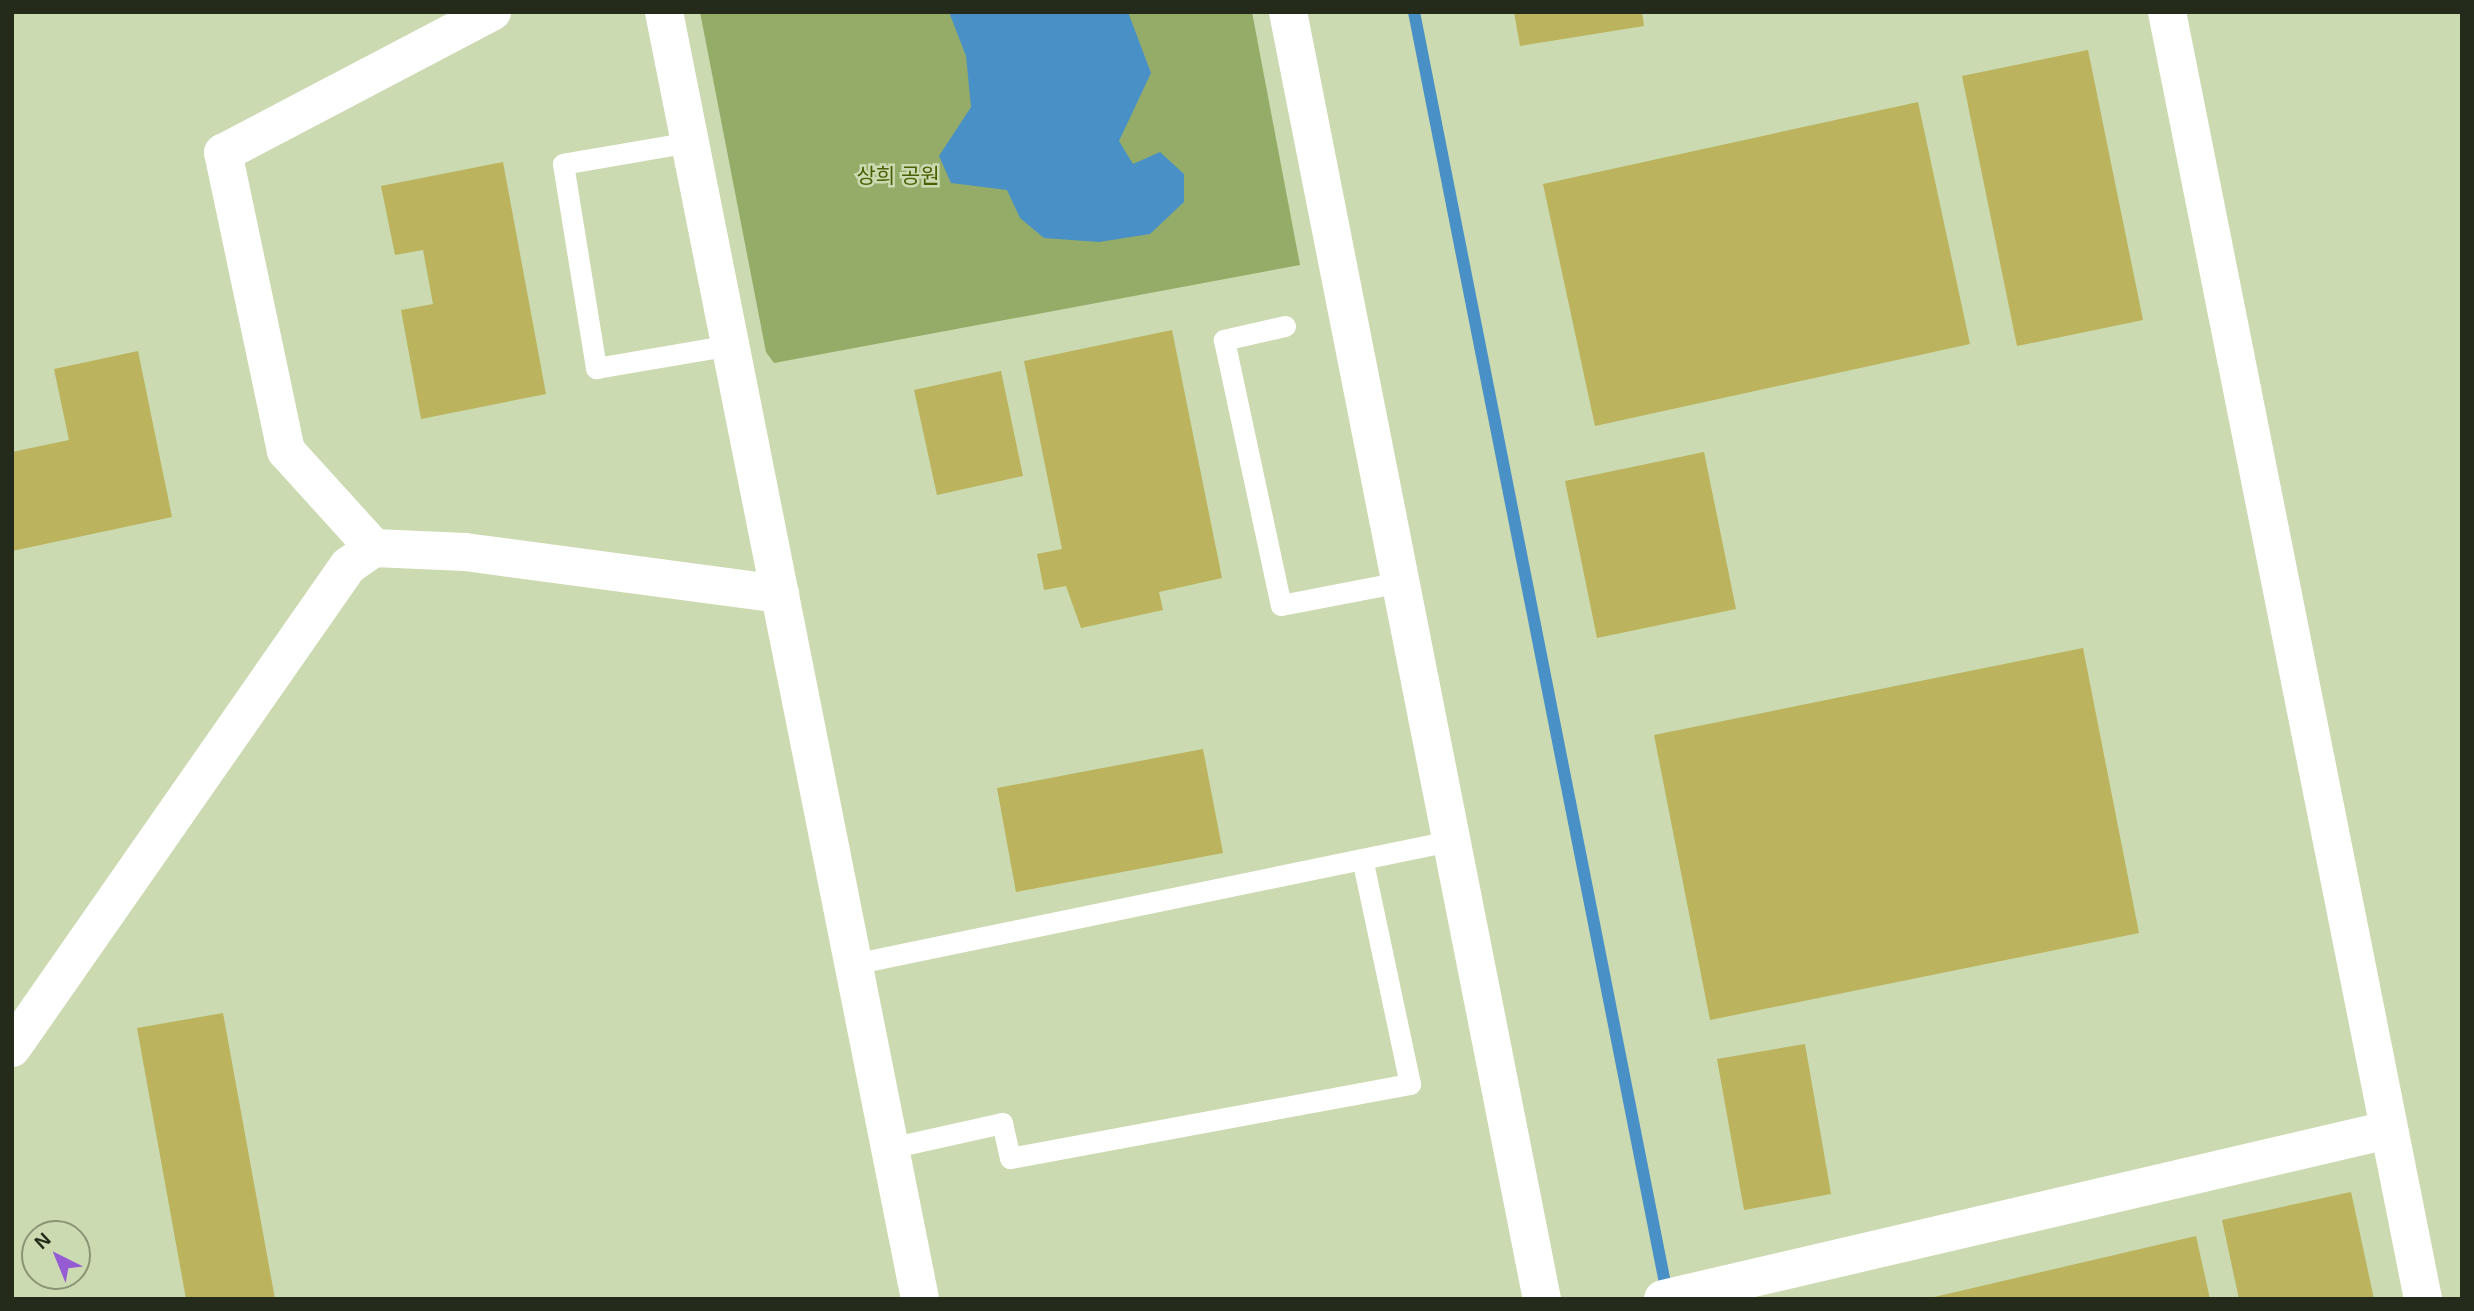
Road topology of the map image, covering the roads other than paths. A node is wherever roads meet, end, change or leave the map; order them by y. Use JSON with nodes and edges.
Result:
{"nodes":[{"id":1,"x":492,"y":12,"type":"edge"},
{"id":2,"x":664,"y":12,"type":"edge"},
{"id":3,"x":1288,"y":12,"type":"edge"},
{"id":4,"x":2167,"y":12,"type":"edge"},
{"id":5,"x":690,"y":142,"type":"junction"},
{"id":6,"x":1285,"y":326,"type":"dead end"},
{"id":7,"x":730,"y":345,"type":"junction"},
{"id":8,"x":374,"y":548,"type":"junction"},
{"id":9,"x":1400,"y":582,"type":"junction"},
{"id":10,"x":780,"y":594,"type":"junction"},
{"id":11,"x":1449,"y":841,"type":"junction"},
{"id":12,"x":1362,"y":859,"type":"junction"},
{"id":13,"x":853,"y":964,"type":"junction"},
{"id":14,"x":12,"y":1048,"type":"edge"},
{"id":15,"x":2388,"y":1130,"type":"junction"},
{"id":16,"x":890,"y":1149,"type":"junction"},
{"id":17,"x":920,"y":1299,"type":"edge"},
{"id":18,"x":1542,"y":1299,"type":"edge"},
{"id":19,"x":1663,"y":1299,"type":"edge"},
{"id":20,"x":2423,"y":1299,"type":"edge"}],
"edges":[{"from":1,"to":8,"type":"street"},
{"from":2,"to":5,"type":"street"},
{"from":3,"to":9,"type":"street"},
{"from":4,"to":15,"type":"street"},
{"from":5,"to":7,"type":"street"},
{"from":5,"to":7,"type":"lane"},
{"from":6,"to":9,"type":"lane"},
{"from":7,"to":10,"type":"street"},
{"from":8,"to":10,"type":"street"},
{"from":8,"to":14,"type":"street"},
{"from":9,"to":11,"type":"street"},
{"from":10,"to":13,"type":"street"},
{"from":11,"to":12,"type":"lane"},
{"from":11,"to":18,"type":"street"},
{"from":12,"to":13,"type":"lane"},
{"from":12,"to":16,"type":"lane"},
{"from":13,"to":16,"type":"street"},
{"from":15,"to":19,"type":"street"},
{"from":15,"to":20,"type":"street"},
{"from":16,"to":17,"type":"street"}]}
